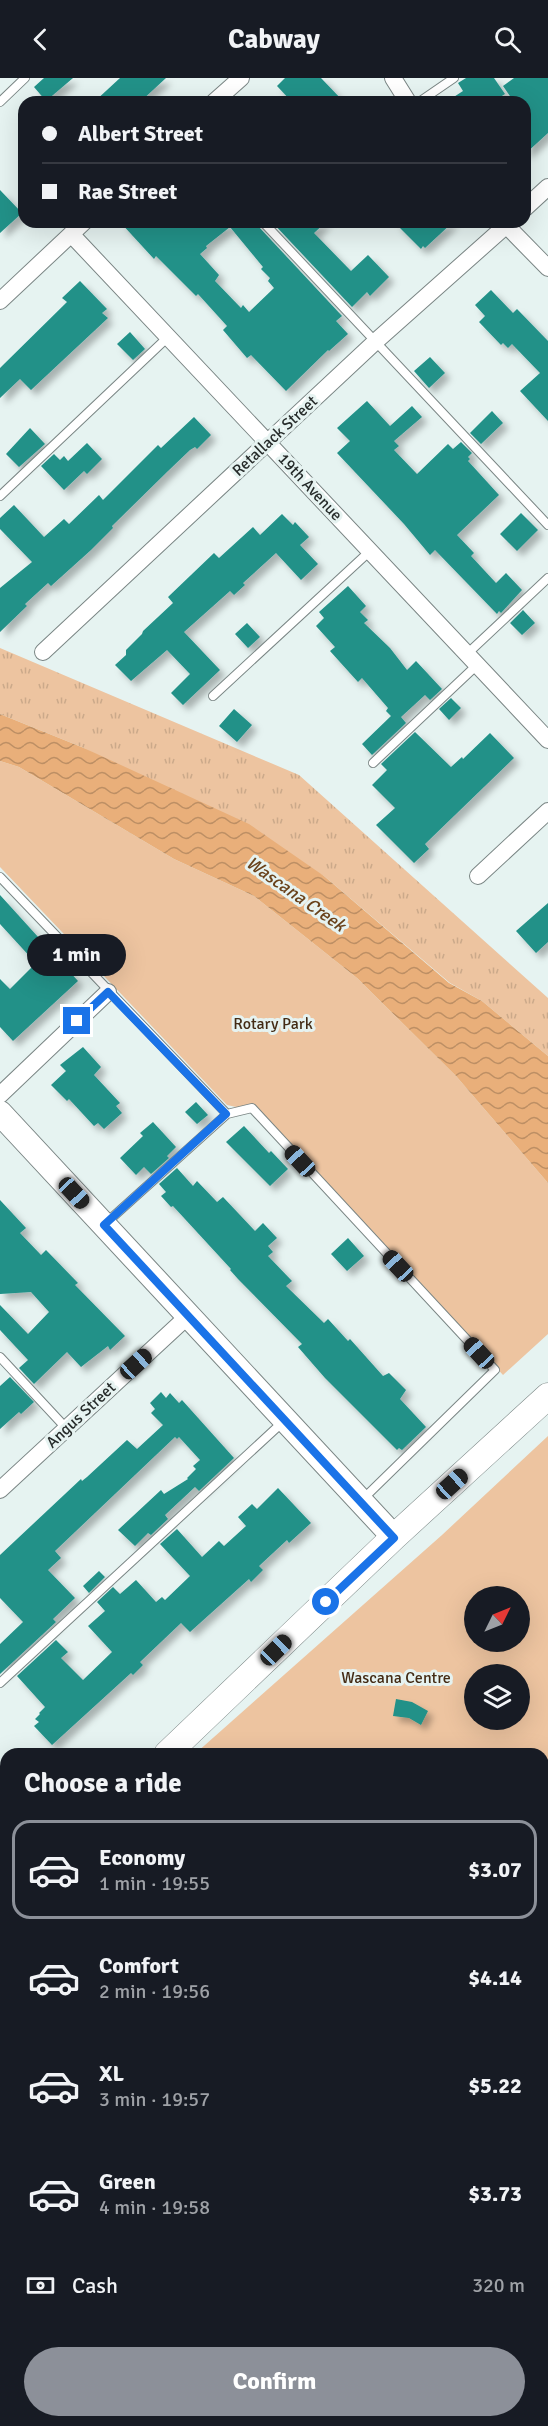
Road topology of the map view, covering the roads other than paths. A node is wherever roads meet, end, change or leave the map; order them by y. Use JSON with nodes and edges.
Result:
{"nodes":[{"id":1,"x":25,"y":78,"type":"edge"},
{"id":2,"x":241,"y":78,"type":"edge"},
{"id":3,"x":393,"y":78,"type":"edge"},
{"id":4,"x":454,"y":78,"type":"edge"},
{"id":5,"x":221,"y":96,"type":"edge"},
{"id":6,"x":404,"y":96,"type":"edge"},
{"id":7,"x":428,"y":96,"type":"edge"},
{"id":8,"x":0,"y":102,"type":"edge"},
{"id":9,"x":548,"y":187,"type":"edge"},
{"id":10,"x":531,"y":203,"type":"edge"},
{"id":11,"x":78,"y":228,"type":"edge"},
{"id":12,"x":269,"y":228,"type":"edge"},
{"id":13,"x":500,"y":228,"type":"edge"},
{"id":14,"x":511,"y":228,"type":"edge"},
{"id":15,"x":71,"y":234,"type":"junction"},
{"id":16,"x":548,"y":268,"type":"edge"},
{"id":17,"x":0,"y":300,"type":"edge"},
{"id":18,"x":168,"y":337,"type":"junction"},
{"id":19,"x":375,"y":342,"type":"junction"},
{"id":20,"x":268,"y":443,"type":"junction"},
{"id":21,"x":0,"y":496,"type":"edge"},
{"id":22,"x":548,"y":525,"type":"edge"},
{"id":23,"x":370,"y":551,"type":"junction"},
{"id":24,"x":548,"y":578,"type":"edge"},
{"id":25,"x":43,"y":652,"type":"dead end"},
{"id":26,"x":472,"y":659,"type":"junction"},
{"id":27,"x":213,"y":696,"type":"dead end"},
{"id":28,"x":548,"y":740,"type":"edge"},
{"id":29,"x":373,"y":763,"type":"dead end"},
{"id":30,"x":548,"y":811,"type":"edge"},
{"id":31,"x":478,"y":876,"type":"dead end"},
{"id":32,"x":0,"y":877,"type":"edge"},
{"id":33,"x":108,"y":992,"type":"junction"},
{"id":34,"x":0,"y":1095,"type":"edge"},
{"id":35,"x":0,"y":1113,"type":"edge"},
{"id":36,"x":226,"y":1114,"type":"junction"},
{"id":37,"x":104,"y":1225,"type":"junction"},
{"id":38,"x":188,"y":1316,"type":"junction"},
{"id":39,"x":0,"y":1357,"type":"edge"},
{"id":40,"x":548,"y":1395,"type":"edge"},
{"id":41,"x":285,"y":1420,"type":"junction"},
{"id":42,"x":66,"y":1428,"type":"junction"},
{"id":43,"x":0,"y":1490,"type":"edge"},
{"id":44,"x":360,"y":1501,"type":"junction"},
{"id":45,"x":394,"y":1538,"type":"junction"},
{"id":46,"x":0,"y":1683,"type":"edge"},
{"id":47,"x":173,"y":1748,"type":"edge"}],
"edges":[{"from":1,"to":8,"type":"lane"},
{"from":2,"to":5,"type":"street"},
{"from":3,"to":6,"type":"street"},
{"from":4,"to":7,"type":"lane"},
{"from":9,"to":10,"type":"street"},
{"from":11,"to":15,"type":"street"},
{"from":12,"to":19,"type":"lane"},
{"from":13,"to":19,"type":"street","name":"Retallack Street"},
{"from":14,"to":16,"type":"street"},
{"from":15,"to":17,"type":"street"},
{"from":15,"to":18,"type":"street","name":"19th Avenue"},
{"from":18,"to":20,"type":"street","name":"19th Avenue"},
{"from":18,"to":21,"type":"lane"},
{"from":19,"to":20,"type":"street","name":"Retallack Street"},
{"from":19,"to":22,"type":"lane"},
{"from":20,"to":23,"type":"street","name":"19th Avenue"},
{"from":20,"to":25,"type":"street","name":"Retallack Street"},
{"from":23,"to":26,"type":"street","name":"19th Avenue"},
{"from":23,"to":27,"type":"lane"},
{"from":24,"to":26,"type":"lane"},
{"from":26,"to":28,"type":"street","name":"19th Avenue"},
{"from":26,"to":29,"type":"lane"},
{"from":30,"to":31,"type":"street"},
{"from":32,"to":33,"type":"lane"},
{"from":33,"to":34,"type":"street"},
{"from":33,"to":36,"type":"lane"},
{"from":35,"to":37,"type":"street"},
{"from":36,"to":37,"type":"lane"},
{"from":36,"to":44,"type":"lane"},
{"from":37,"to":38,"type":"street"},
{"from":38,"to":41,"type":"street"},
{"from":38,"to":42,"type":"street","name":"Angus Street"},
{"from":39,"to":42,"type":"lane"},
{"from":40,"to":45,"type":"main road"},
{"from":41,"to":44,"type":"street"},
{"from":41,"to":46,"type":"lane"},
{"from":42,"to":43,"type":"street","name":"Angus Street"},
{"from":44,"to":45,"type":"street"},
{"from":45,"to":47,"type":"main road"}]}
